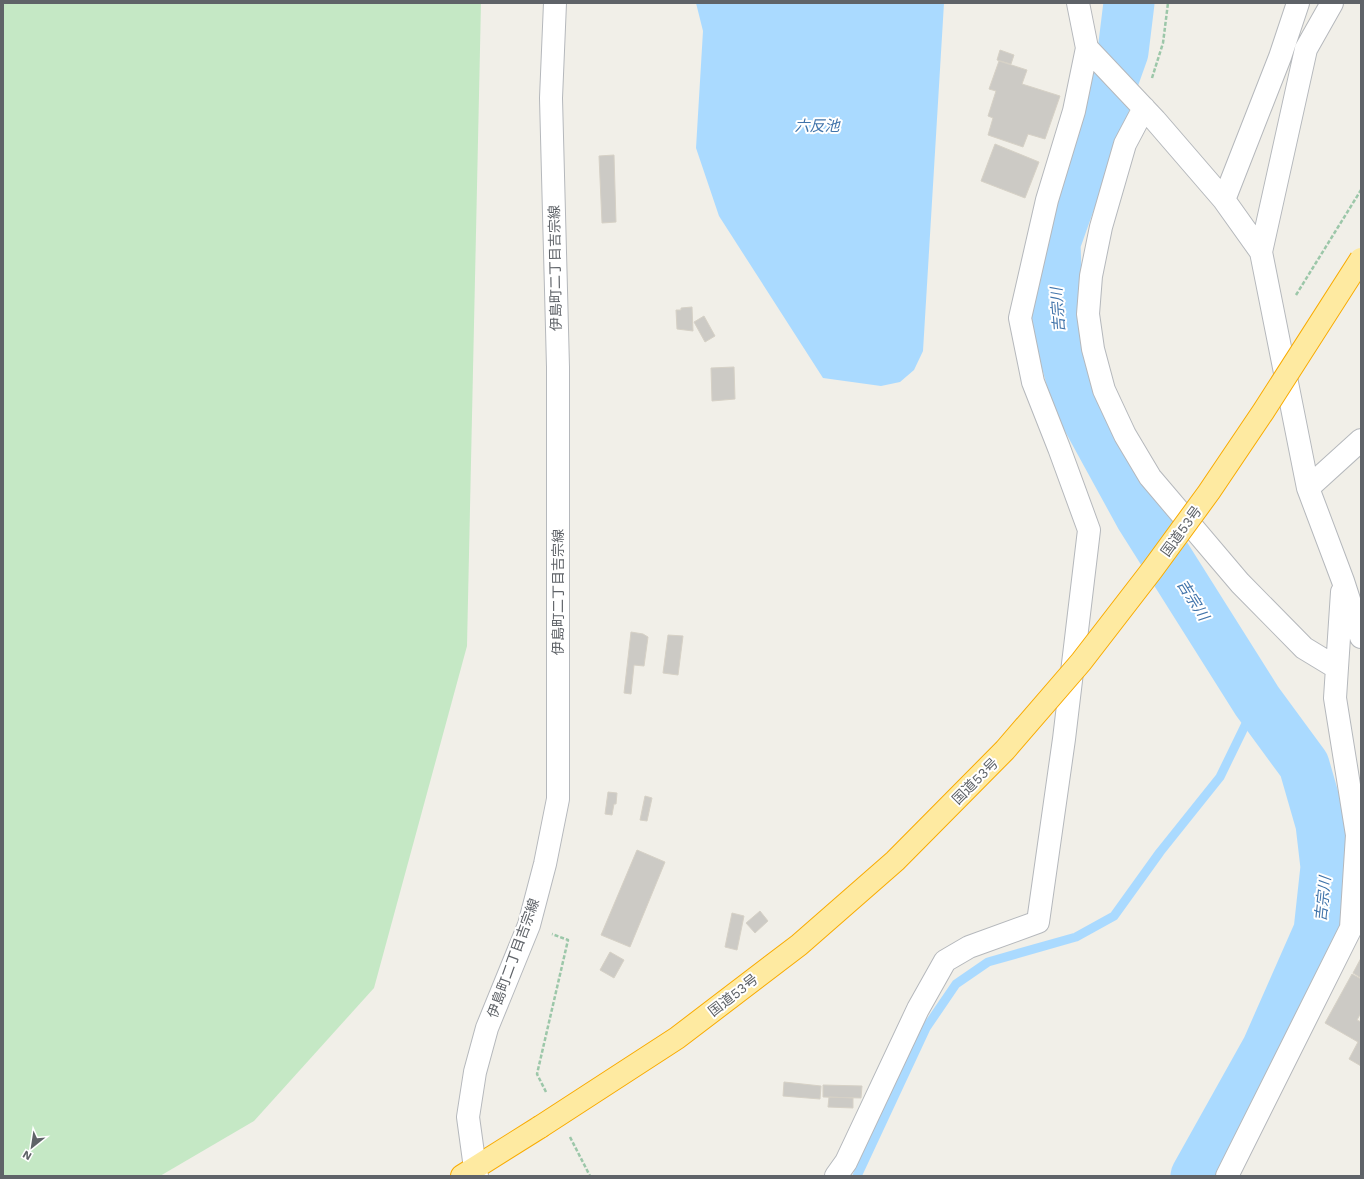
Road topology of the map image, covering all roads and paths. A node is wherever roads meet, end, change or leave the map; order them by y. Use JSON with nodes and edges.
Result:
{"nodes":[{"id":1,"x":555,"y":3,"type":"edge"},
{"id":2,"x":1078,"y":3,"type":"edge"},
{"id":3,"x":1168,"y":3,"type":"edge"},
{"id":4,"x":1298,"y":3,"type":"edge"},
{"id":5,"x":1332,"y":3,"type":"edge"},
{"id":6,"x":1091,"y":51,"type":"junction"},
{"id":7,"x":1139,"y":103,"type":"junction"},
{"id":8,"x":1361,"y":190,"type":"edge"},
{"id":9,"x":1224,"y":200,"type":"junction"},
{"id":10,"x":1261,"y":252,"type":"junction"},
{"id":11,"x":1361,"y":259,"type":"edge"},
{"id":12,"x":1274,"y":321,"type":"junction"},
{"id":13,"x":1361,"y":440,"type":"edge"},
{"id":14,"x":1308,"y":488,"type":"junction"},
{"id":15,"x":1343,"y":581,"type":"junction"},
{"id":16,"x":1361,"y":637,"type":"edge"},
{"id":17,"x":1337,"y":668,"type":"junction"},
{"id":18,"x":529,"y":925,"type":"junction"},
{"id":19,"x":548,"y":1094,"type":"dead end"},
{"id":20,"x":569,"y":1135,"type":"dead end"},
{"id":21,"x":471,"y":1173,"type":"edge"},
{"id":22,"x":590,"y":1176,"type":"edge"},
{"id":23,"x":836,"y":1176,"type":"edge"},
{"id":24,"x":1227,"y":1176,"type":"edge"}],
"edges":[{"from":1,"to":18,"type":"street","name":"伊島町二丁目吉宗線"},
{"from":2,"to":6,"type":"street"},
{"from":3,"to":7,"type":"path"},
{"from":4,"to":9,"type":"street"},
{"from":5,"to":10,"type":"street"},
{"from":6,"to":7,"type":"street"},
{"from":6,"to":23,"type":"street"},
{"from":7,"to":9,"type":"street"},
{"from":7,"to":17,"type":"street"},
{"from":8,"to":12,"type":"path"},
{"from":9,"to":10,"type":"street"},
{"from":10,"to":12,"type":"street"},
{"from":11,"to":21,"type":"highway","name":"国道53号","bridge":true},
{"from":12,"to":14,"type":"street"},
{"from":13,"to":14,"type":"street"},
{"from":14,"to":15,"type":"street"},
{"from":15,"to":16,"type":"street"},
{"from":15,"to":17,"type":"street"},
{"from":17,"to":24,"type":"street"},
{"from":18,"to":19,"type":"path"},
{"from":18,"to":21,"type":"street","name":"伊島町二丁目吉宗線"},
{"from":20,"to":22,"type":"path"}]}
